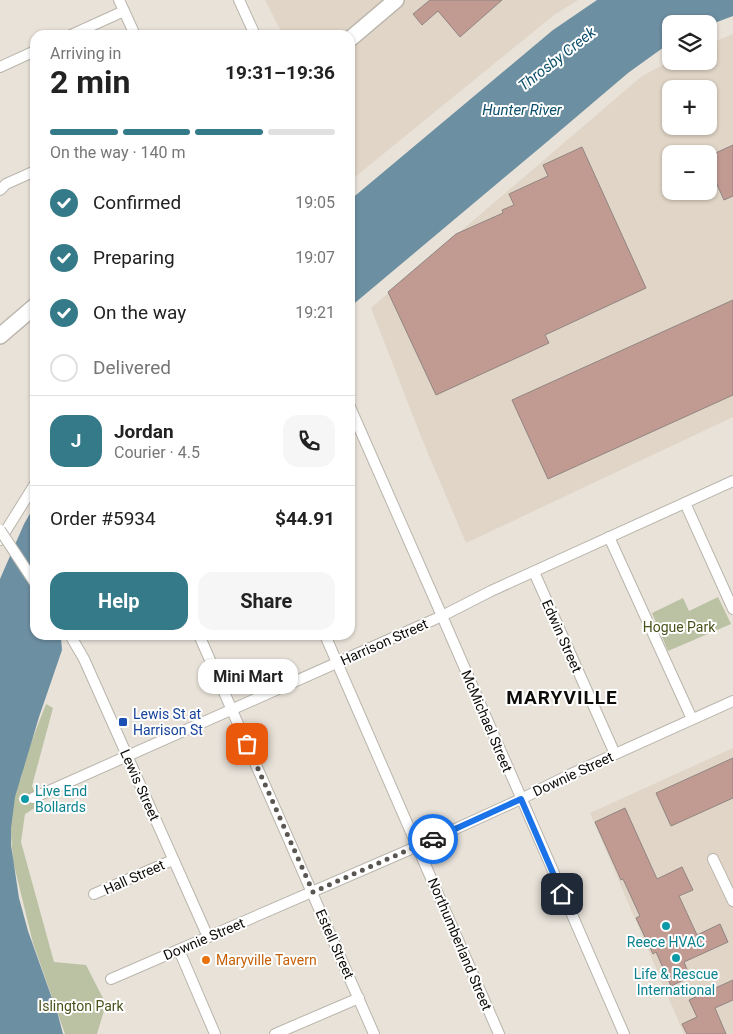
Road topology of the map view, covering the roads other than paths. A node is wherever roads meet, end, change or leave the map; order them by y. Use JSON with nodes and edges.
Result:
{"nodes":[{"id":1,"x":119,"y":0,"type":"edge"},
{"id":2,"x":240,"y":0,"type":"edge"},
{"id":3,"x":396,"y":0,"type":"edge"},
{"id":4,"x":124,"y":11,"type":"junction"},
{"id":5,"x":82,"y":30,"type":"edge"},
{"id":6,"x":133,"y":30,"type":"edge"},
{"id":7,"x":253,"y":30,"type":"edge"},
{"id":8,"x":355,"y":35,"type":"edge"},
{"id":9,"x":30,"y":53,"type":"edge"},
{"id":10,"x":0,"y":67,"type":"edge"},
{"id":11,"x":30,"y":173,"type":"edge"},
{"id":12,"x":0,"y":190,"type":"edge"},
{"id":13,"x":30,"y":310,"type":"edge"},
{"id":14,"x":0,"y":336,"type":"edge"},
{"id":15,"x":355,"y":419,"type":"edge"},
{"id":16,"x":733,"y":481,"type":"edge"},
{"id":17,"x":30,"y":492,"type":"edge"},
{"id":18,"x":685,"y":503,"type":"junction"},
{"id":19,"x":0,"y":530,"type":"edge"},
{"id":20,"x":609,"y":537,"type":"junction"},
{"id":21,"x":0,"y":540,"type":"edge"},
{"id":22,"x":534,"y":572,"type":"junction"},
{"id":23,"x":30,"y":575,"type":"edge"},
{"id":24,"x":733,"y":609,"type":"edge"},
{"id":25,"x":442,"y":616,"type":"junction"},
{"id":26,"x":73,"y":640,"type":"edge"},
{"id":27,"x":201,"y":640,"type":"edge"},
{"id":28,"x":327,"y":640,"type":"edge"},
{"id":29,"x":337,"y":663,"type":"junction"},
{"id":30,"x":733,"y":701,"type":"edge"},
{"id":31,"x":232,"y":710,"type":"junction"},
{"id":32,"x":692,"y":719,"type":"junction"},
{"id":33,"x":615,"y":754,"type":"junction"},
{"id":34,"x":128,"y":756,"type":"junction"},
{"id":35,"x":33,"y":798,"type":"dead end"},
{"id":36,"x":521,"y":799,"type":"junction"},
{"id":37,"x":418,"y":846,"type":"junction"},
{"id":38,"x":713,"y":859,"type":"dead end"},
{"id":39,"x":173,"y":860,"type":"junction"},
{"id":40,"x":313,"y":892,"type":"junction"},
{"id":41,"x":94,"y":894,"type":"dead end"},
{"id":42,"x":733,"y":902,"type":"edge"},
{"id":43,"x":208,"y":937,"type":"junction"},
{"id":44,"x":179,"y":950,"type":"junction"},
{"id":45,"x":112,"y":979,"type":"dead end"},
{"id":46,"x":359,"y":998,"type":"junction"},
{"id":47,"x":215,"y":1034,"type":"edge"},
{"id":48,"x":275,"y":1034,"type":"edge"},
{"id":49,"x":374,"y":1034,"type":"edge"},
{"id":50,"x":499,"y":1034,"type":"edge"},
{"id":51,"x":624,"y":1034,"type":"edge"}],
"edges":[{"from":1,"to":4,"type":"street"},
{"from":2,"to":7,"type":"street"},
{"from":3,"to":8,"type":"main road"},
{"from":4,"to":5,"type":"street"},
{"from":4,"to":6,"type":"street"},
{"from":9,"to":10,"type":"street"},
{"from":11,"to":12,"type":"street"},
{"from":13,"to":14,"type":"main road"},
{"from":15,"to":25,"type":"street","name":"McMichael Street"},
{"from":16,"to":18,"type":"street","name":"Harrison Street"},
{"from":17,"to":21,"type":"street"},
{"from":18,"to":20,"type":"street","name":"Harrison Street"},
{"from":18,"to":24,"type":"street"},
{"from":19,"to":23,"type":"street","bridge":true},
{"from":20,"to":22,"type":"street","name":"Harrison Street"},
{"from":20,"to":32,"type":"street"},
{"from":22,"to":25,"type":"street","name":"Harrison Street"},
{"from":22,"to":33,"type":"street","name":"Edwin Street"},
{"from":25,"to":29,"type":"street","name":"Harrison Street"},
{"from":25,"to":36,"type":"street","name":"McMichael Street"},
{"from":26,"to":34,"type":"street","name":"Lewis Street"},
{"from":27,"to":31,"type":"street","name":"Estell Street"},
{"from":28,"to":29,"type":"street","name":"Northumberland Street"},
{"from":29,"to":31,"type":"street","name":"Harrison Street"},
{"from":29,"to":37,"type":"street","name":"Northumberland Street"},
{"from":30,"to":32,"type":"street","name":"Downie Street"},
{"from":31,"to":34,"type":"street","name":"Harrison Street"},
{"from":31,"to":40,"type":"street","name":"Estell Street"},
{"from":32,"to":33,"type":"street","name":"Downie Street"},
{"from":33,"to":36,"type":"street","name":"Downie Street"},
{"from":34,"to":35,"type":"street","name":"Harrison Street"},
{"from":34,"to":39,"type":"street","name":"Lewis Street"},
{"from":36,"to":37,"type":"street","name":"Downie Street"},
{"from":36,"to":51,"type":"street","name":"McMichael Street"},
{"from":37,"to":40,"type":"street","name":"Downie Street"},
{"from":37,"to":50,"type":"street","name":"Northumberland Street"},
{"from":38,"to":42,"type":"street"},
{"from":39,"to":41,"type":"street","name":"Hall Street"},
{"from":39,"to":43,"type":"street","name":"Lewis Street"},
{"from":40,"to":43,"type":"street","name":"Downie Street"},
{"from":40,"to":46,"type":"street","name":"Estell Street"},
{"from":43,"to":44,"type":"street","name":"Downie Street"},
{"from":44,"to":45,"type":"street","name":"Downie Street"},
{"from":44,"to":47,"type":"street"},
{"from":46,"to":48,"type":"street"},
{"from":46,"to":49,"type":"street","name":"Estell Street"}]}
